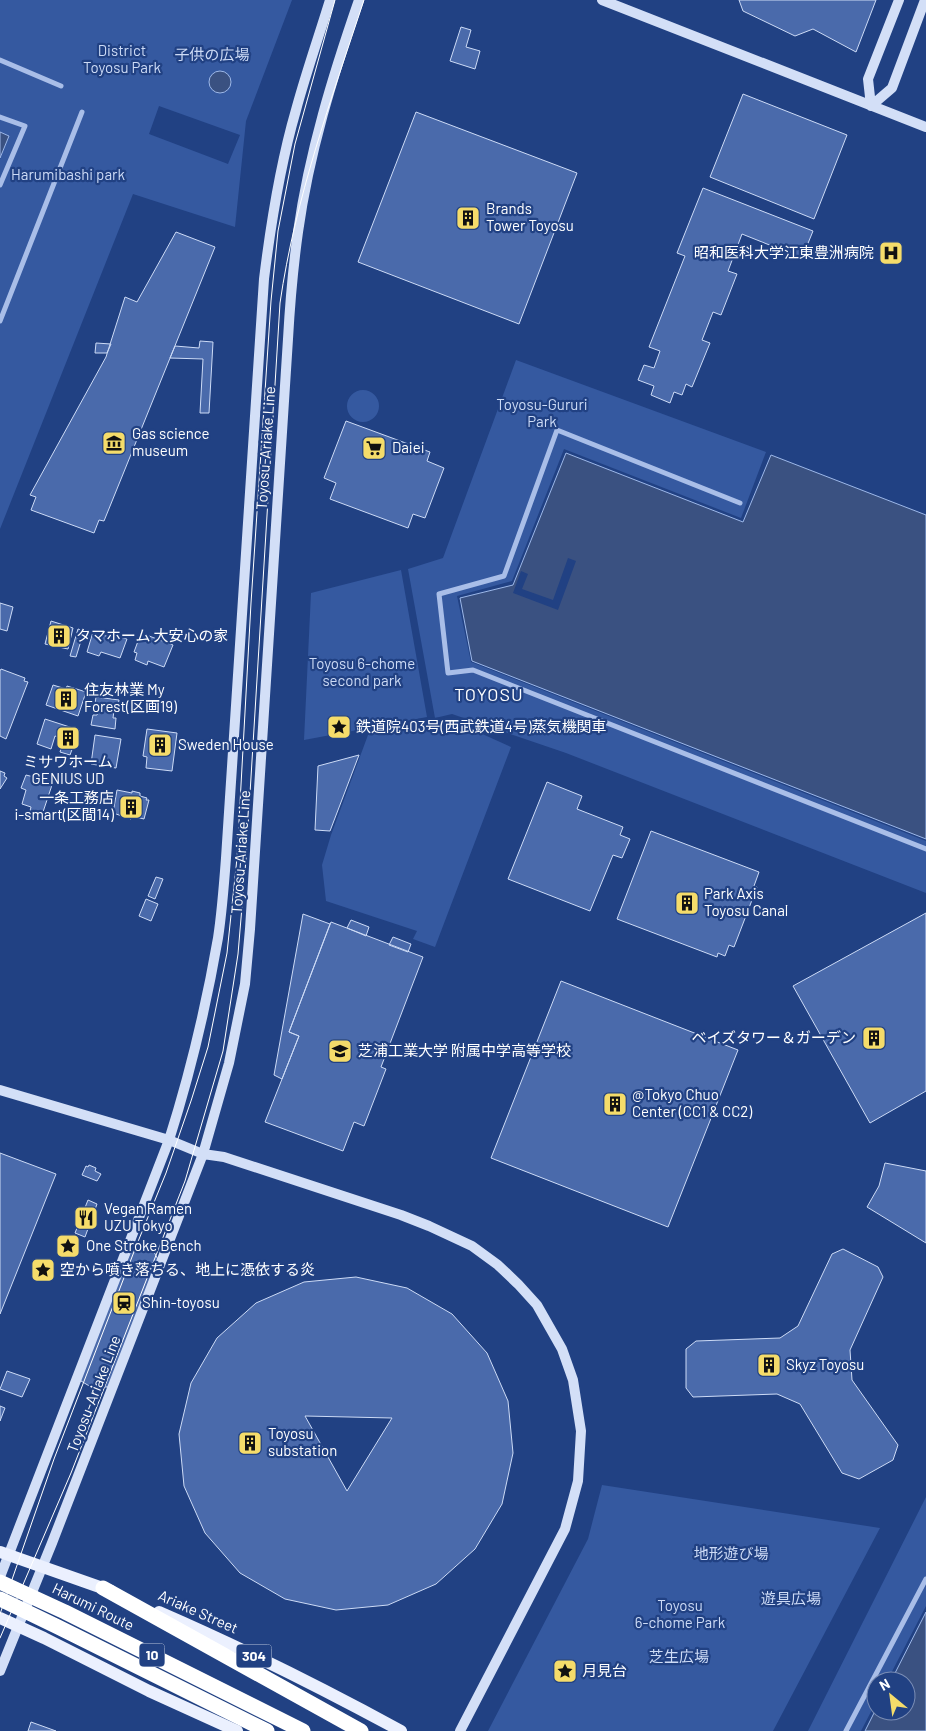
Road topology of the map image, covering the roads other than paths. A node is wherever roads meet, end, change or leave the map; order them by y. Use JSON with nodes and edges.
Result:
{"nodes":[{"id":1,"x":330,"y":0,"type":"edge"},
{"id":2,"x":360,"y":0,"type":"edge"},
{"id":3,"x":602,"y":0,"type":"edge"},
{"id":4,"x":899,"y":0,"type":"edge"},
{"id":5,"x":925,"y":0,"type":"edge"},
{"id":6,"x":0,"y":60,"type":"edge"},
{"id":7,"x":61,"y":86,"type":"dead end"},
{"id":8,"x":871,"y":106,"type":"junction"},
{"id":9,"x":82,"y":112,"type":"dead end"},
{"id":10,"x":0,"y":117,"type":"edge"},
{"id":11,"x":926,"y":127,"type":"edge"},
{"id":12,"x":0,"y":185,"type":"edge"},
{"id":13,"x":0,"y":322,"type":"edge"},
{"id":14,"x":740,"y":503,"type":"dead end"},
{"id":15,"x":926,"y":849,"type":"edge"},
{"id":16,"x":0,"y":1090,"type":"edge"},
{"id":17,"x":169,"y":1140,"type":"junction"},
{"id":18,"x":203,"y":1154,"type":"junction"},
{"id":19,"x":4,"y":1554,"type":"edge"},
{"id":20,"x":42,"y":1567,"type":"junction"},
{"id":21,"x":0,"y":1578,"type":"edge"},
{"id":22,"x":926,"y":1578,"type":"edge"},
{"id":23,"x":0,"y":1582,"type":"edge"},
{"id":24,"x":103,"y":1588,"type":"junction"},
{"id":25,"x":0,"y":1600,"type":"edge"},
{"id":26,"x":0,"y":1618,"type":"edge"},
{"id":27,"x":18,"y":1626,"type":"junction"},
{"id":28,"x":0,"y":1672,"type":"edge"},
{"id":29,"x":237,"y":1731,"type":"edge"},
{"id":30,"x":267,"y":1731,"type":"edge"},
{"id":31,"x":304,"y":1731,"type":"edge"},
{"id":32,"x":361,"y":1731,"type":"edge"},
{"id":33,"x":401,"y":1731,"type":"edge"},
{"id":34,"x":460,"y":1731,"type":"edge"},
{"id":35,"x":846,"y":1731,"type":"edge"}],
"edges":[{"from":1,"to":17,"type":"main road","name":"Toyosu-Ariake Line"},
{"from":2,"to":18,"type":"main road","name":"Toyosu-Ariake Line"},
{"from":3,"to":8,"type":"main road"},
{"from":4,"to":8,"type":"main road"},
{"from":5,"to":8,"type":"main road"},
{"from":6,"to":7,"type":"street"},
{"from":8,"to":11,"type":"main road"},
{"from":9,"to":13,"type":"street"},
{"from":10,"to":12,"type":"street"},
{"from":14,"to":15,"type":"street"},
{"from":16,"to":17,"type":"main road"},
{"from":17,"to":18,"type":"main road"},
{"from":17,"to":19,"type":"main road","name":"Toyosu-Ariake Line"},
{"from":18,"to":20,"type":"main road","name":"Toyosu-Ariake Line"},
{"from":18,"to":34,"type":"main road"},
{"from":19,"to":20,"type":"main road","name":"Ariake Street","number":"304"},
{"from":19,"to":21,"type":"main road","name":"Toyosu-Ariake Line"},
{"from":20,"to":24,"type":"main road","name":"Ariake Street","number":"304"},
{"from":20,"to":27,"type":"main road","name":"Toyosu-Ariake Line"},
{"from":22,"to":35,"type":"street"},
{"from":23,"to":31,"type":"highway","name":"Harumi Route","number":"10","bridge":true},
{"from":24,"to":32,"type":"highway","number":"10"},
{"from":24,"to":33,"type":"main road","name":"Ariake Street","number":"304"},
{"from":25,"to":30,"type":"highway","number":"10","bridge":true},
{"from":26,"to":27,"type":"main road"},
{"from":27,"to":28,"type":"main road","name":"Toyosu-Ariake Line"},
{"from":27,"to":29,"type":"main road"}]}
